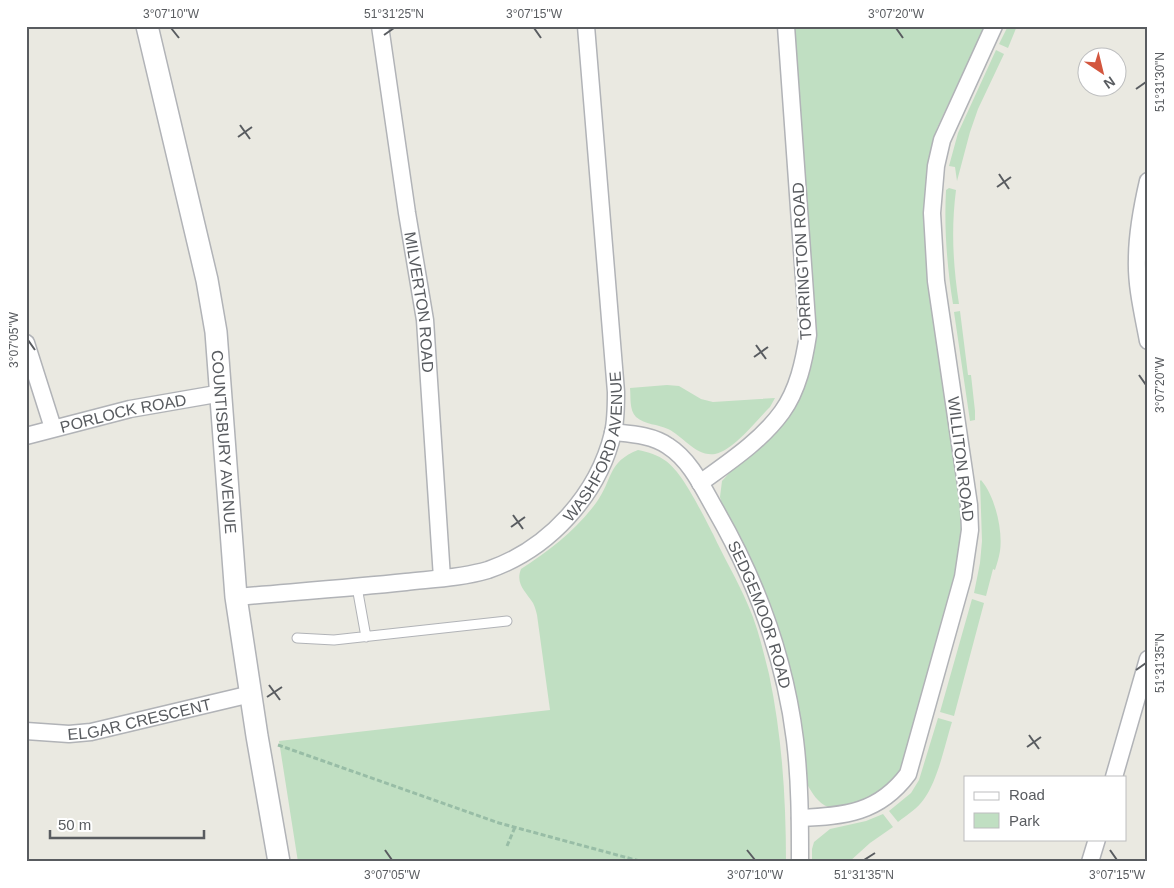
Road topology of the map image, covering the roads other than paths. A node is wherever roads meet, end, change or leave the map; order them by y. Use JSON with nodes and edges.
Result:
{"nodes":[{"id":1,"x":146,"y":26,"type":"edge"},
{"id":2,"x":380,"y":26,"type":"edge"},
{"id":3,"x":586,"y":26,"type":"edge"},
{"id":4,"x":786,"y":26,"type":"edge"},
{"id":5,"x":994,"y":26,"type":"edge"},
{"id":6,"x":1148,"y":181,"type":"edge"},
{"id":7,"x":1148,"y":341,"type":"edge"},
{"id":8,"x":26,"y":343,"type":"edge"},
{"id":9,"x":222,"y":393,"type":"junction"},
{"id":10,"x":53,"y":428,"type":"junction"},
{"id":11,"x":613,"y":432,"type":"junction"},
{"id":12,"x":26,"y":436,"type":"edge"},
{"id":13,"x":700,"y":483,"type":"junction"},
{"id":14,"x":442,"y":578,"type":"junction"},
{"id":15,"x":357,"y":587,"type":"junction"},
{"id":16,"x":236,"y":597,"type":"junction"},
{"id":17,"x":507,"y":621,"type":"dead end"},
{"id":18,"x":366,"y":637,"type":"junction"},
{"id":19,"x":297,"y":638,"type":"dead end"},
{"id":20,"x":1148,"y":659,"type":"edge"},
{"id":21,"x":251,"y":694,"type":"junction"},
{"id":22,"x":26,"y":731,"type":"edge"},
{"id":23,"x":1114,"y":776,"type":"edge"},
{"id":24,"x":800,"y":818,"type":"junction"},
{"id":25,"x":1097,"y":840,"type":"edge"},
{"id":26,"x":279,"y":862,"type":"edge"},
{"id":27,"x":800,"y":862,"type":"edge"},
{"id":28,"x":1090,"y":862,"type":"edge"}],
"edges":[{"from":1,"to":9,"type":"street","name":"COUNTISBURY AVENUE"},
{"from":2,"to":14,"type":"street","name":"MILVERTON ROAD"},
{"from":3,"to":11,"type":"street","name":"WASHFORD AVENUE"},
{"from":4,"to":13,"type":"street","name":"TORRINGTON ROAD"},
{"from":5,"to":24,"type":"street","name":"WILLITON ROAD"},
{"from":6,"to":7,"type":"street"},
{"from":8,"to":10,"type":"street"},
{"from":9,"to":10,"type":"street","name":"PORLOCK ROAD"},
{"from":9,"to":16,"type":"street","name":"COUNTISBURY AVENUE"},
{"from":10,"to":12,"type":"street","name":"PORLOCK ROAD"},
{"from":11,"to":13,"type":"street","name":"SEDGEMOOR ROAD"},
{"from":11,"to":14,"type":"street","name":"WASHFORD AVENUE"},
{"from":13,"to":24,"type":"street","name":"SEDGEMOOR ROAD"},
{"from":14,"to":15,"type":"street","name":"WASHFORD AVENUE"},
{"from":15,"to":16,"type":"street","name":"WASHFORD AVENUE"},
{"from":15,"to":18,"type":"lane"},
{"from":16,"to":21,"type":"street","name":"COUNTISBURY AVENUE"},
{"from":17,"to":18,"type":"lane"},
{"from":18,"to":19,"type":"lane"},
{"from":20,"to":23,"type":"street"},
{"from":21,"to":22,"type":"street","name":"ELGAR CRESCENT"},
{"from":21,"to":26,"type":"street","name":"COUNTISBURY AVENUE"},
{"from":24,"to":27,"type":"street","name":"SEDGEMOOR ROAD"},
{"from":25,"to":28,"type":"street"}]}
